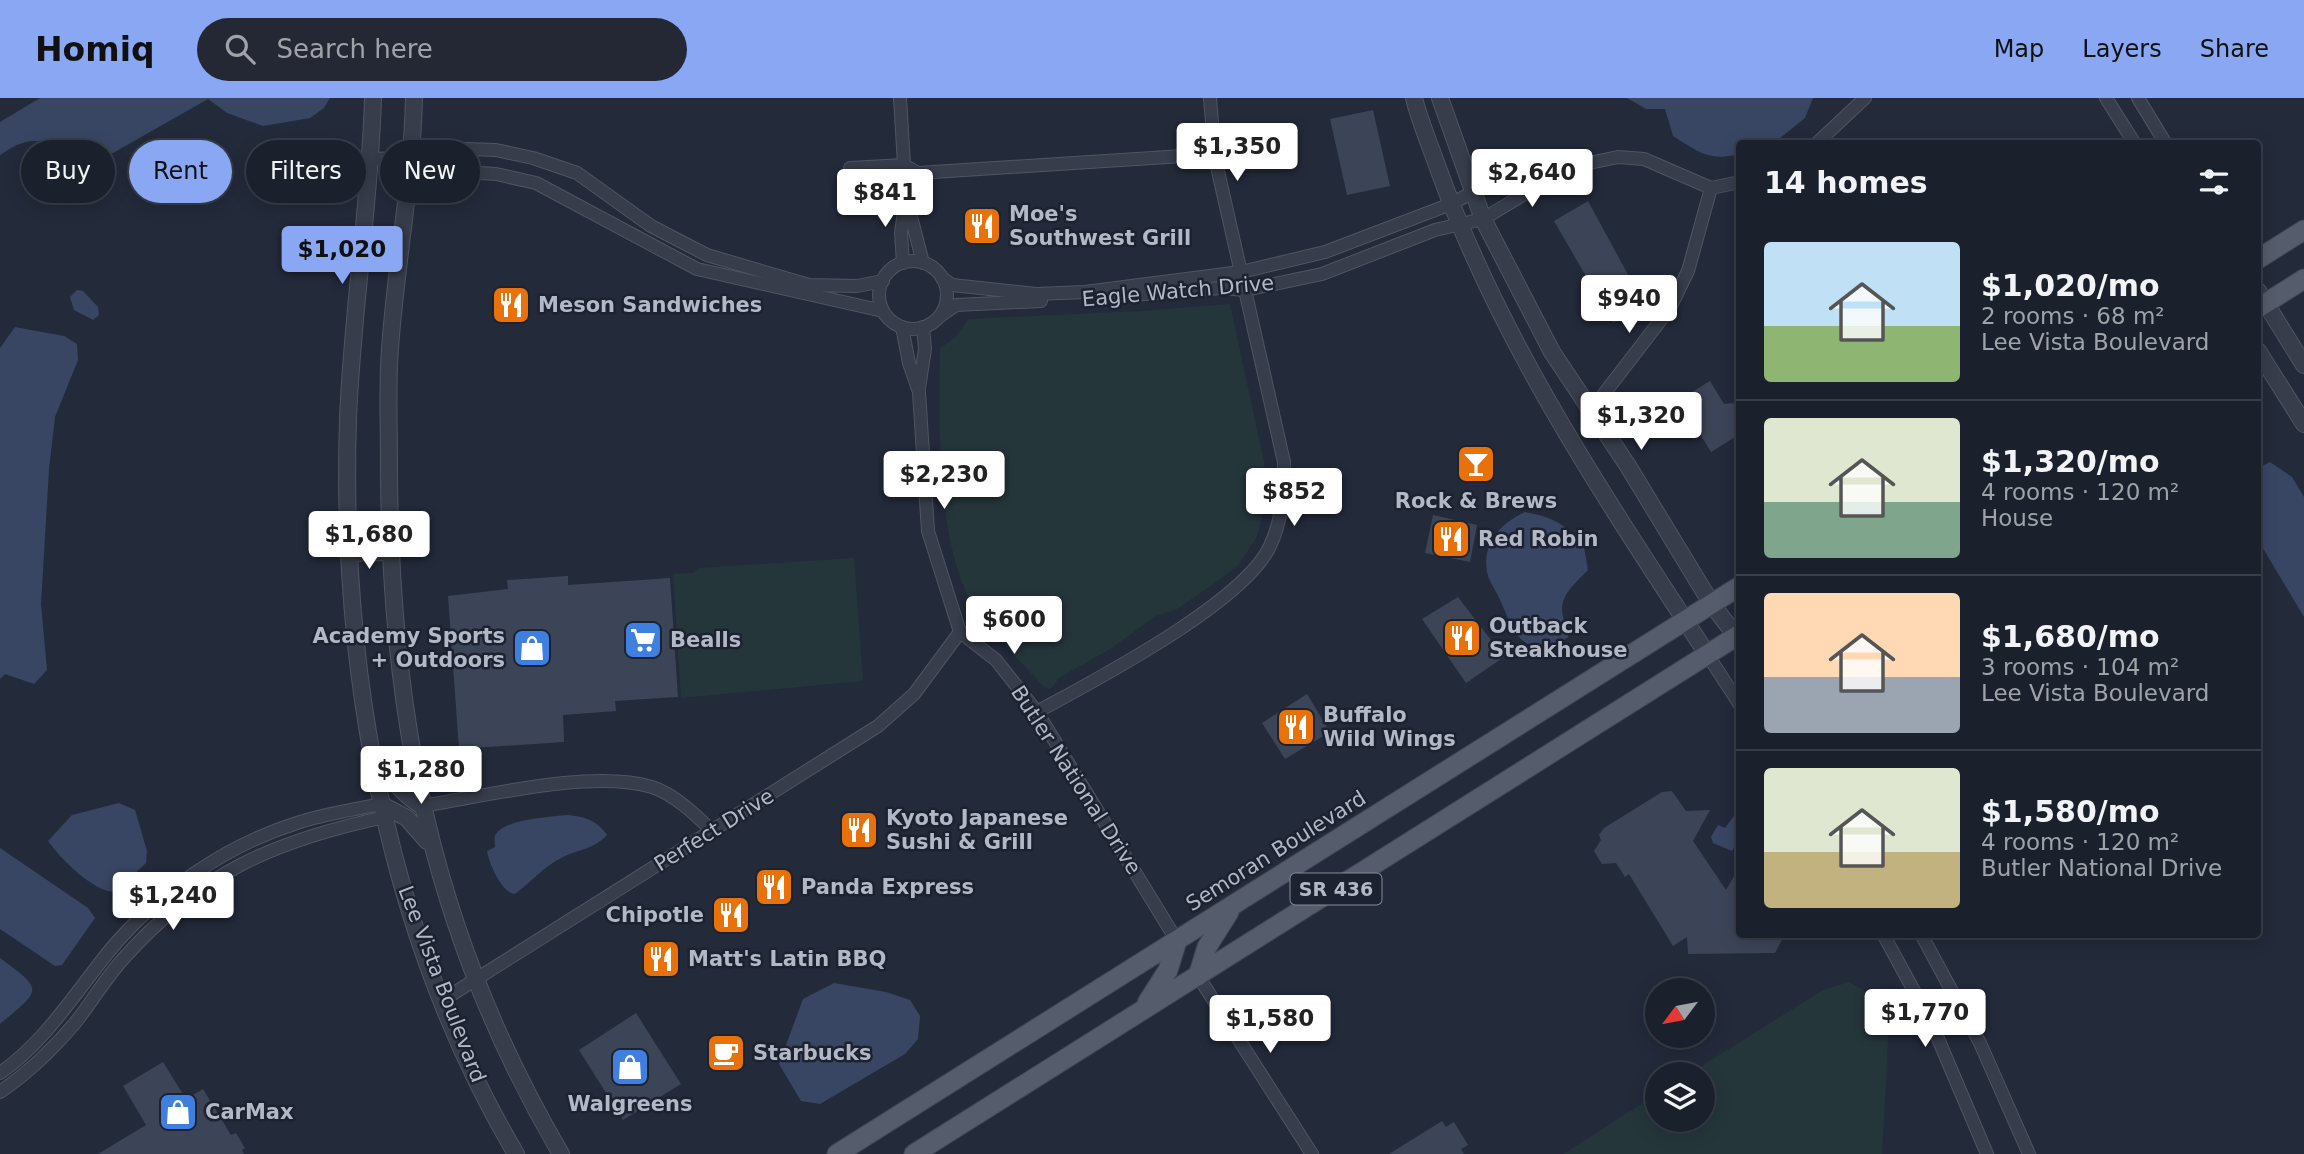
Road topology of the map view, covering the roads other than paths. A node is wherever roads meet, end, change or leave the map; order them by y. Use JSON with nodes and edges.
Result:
{"nodes":[{"id":1,"x":373,"y":98,"type":"edge"},
{"id":2,"x":414,"y":98,"type":"edge"},
{"id":3,"x":900,"y":98,"type":"edge"},
{"id":4,"x":1210,"y":98,"type":"edge"},
{"id":5,"x":1414,"y":98,"type":"edge"},
{"id":6,"x":1440,"y":98,"type":"edge"},
{"id":7,"x":1865,"y":98,"type":"edge"},
{"id":8,"x":2106,"y":98,"type":"edge"},
{"id":9,"x":2138,"y":98,"type":"edge"},
{"id":10,"x":417,"y":140,"type":"edge"},
{"id":11,"x":1820,"y":140,"type":"edge"},
{"id":12,"x":2132,"y":140,"type":"edge"},
{"id":13,"x":2163,"y":140,"type":"edge"},
{"id":14,"x":480,"y":149,"type":"edge"},
{"id":15,"x":1214,"y":153,"type":"junction"},
{"id":16,"x":372,"y":159,"type":"junction"},
{"id":17,"x":380,"y":159,"type":"edge"},
{"id":18,"x":904,"y":165,"type":"junction"},
{"id":19,"x":850,"y":169,"type":"dead end"},
{"id":20,"x":1564,"y":170,"type":"junction"},
{"id":21,"x":480,"y":173,"type":"edge"},
{"id":22,"x":1736,"y":184,"type":"edge"},
{"id":23,"x":1711,"y":188,"type":"junction"},
{"id":24,"x":1473,"y":192,"type":"junction"},
{"id":25,"x":906,"y":197,"type":"junction"},
{"id":26,"x":411,"y":203,"type":"edge"},
{"id":27,"x":1451,"y":204,"type":"junction"},
{"id":28,"x":1483,"y":219,"type":"junction"},
{"id":29,"x":1459,"y":226,"type":"junction"},
{"id":30,"x":2304,"y":230,"type":"edge"},
{"id":31,"x":2261,"y":257,"type":"edge"},
{"id":32,"x":923,"y":262,"type":"junction"},
{"id":33,"x":903,"y":263,"type":"junction"},
{"id":34,"x":1241,"y":272,"type":"junction"},
{"id":35,"x":942,"y":278,"type":"junction"},
{"id":36,"x":2304,"y":279,"type":"edge"},
{"id":37,"x":883,"y":281,"type":"junction"},
{"id":38,"x":1245,"y":290,"type":"junction"},
{"id":39,"x":2261,"y":300,"type":"edge"},
{"id":40,"x":2261,"y":302,"type":"edge"},
{"id":41,"x":883,"y":310,"type":"junction"},
{"id":42,"x":940,"y":316,"type":"junction"},
{"id":43,"x":902,"y":327,"type":"junction"},
{"id":44,"x":923,"y":327,"type":"junction"},
{"id":45,"x":2261,"y":356,"type":"edge"},
{"id":46,"x":2304,"y":365,"type":"edge"},
{"id":47,"x":919,"y":392,"type":"junction"},
{"id":48,"x":1590,"y":412,"type":"junction"},
{"id":49,"x":2304,"y":425,"type":"edge"},
{"id":50,"x":389,"y":554,"type":"junction"},
{"id":51,"x":348,"y":555,"type":"junction"},
{"id":52,"x":1736,"y":588,"type":"edge"},
{"id":53,"x":1711,"y":603,"type":"junction"},
{"id":54,"x":1685,"y":620,"type":"junction"},
{"id":55,"x":960,"y":632,"type":"junction"},
{"id":56,"x":1736,"y":634,"type":"edge"},
{"id":57,"x":1736,"y":638,"type":"edge"},
{"id":58,"x":1707,"y":654,"type":"junction"},
{"id":59,"x":1736,"y":699,"type":"edge"},
{"id":60,"x":1037,"y":712,"type":"junction"},
{"id":61,"x":369,"y":741,"type":"junction"},
{"id":62,"x":422,"y":806,"type":"junction"},
{"id":63,"x":382,"y":811,"type":"junction"},
{"id":64,"x":712,"y":831,"type":"junction"},
{"id":65,"x":431,"y":846,"type":"junction"},
{"id":66,"x":1233,"y":905,"type":"junction"},
{"id":67,"x":1885,"y":938,"type":"edge"},
{"id":68,"x":1923,"y":938,"type":"edge"},
{"id":69,"x":1177,"y":940,"type":"junction"},
{"id":70,"x":1198,"y":976,"type":"junction"},
{"id":71,"x":474,"y":980,"type":"junction"},
{"id":72,"x":443,"y":1000,"type":"junction"},
{"id":73,"x":1140,"y":1012,"type":"junction"},
{"id":74,"x":0,"y":1073,"type":"edge"},
{"id":75,"x":0,"y":1091,"type":"edge"},
{"id":76,"x":516,"y":1154,"type":"edge"},
{"id":77,"x":561,"y":1154,"type":"edge"},
{"id":78,"x":837,"y":1154,"type":"edge"},
{"id":79,"x":914,"y":1154,"type":"edge"},
{"id":80,"x":1312,"y":1154,"type":"edge"},
{"id":81,"x":1987,"y":1154,"type":"edge"},
{"id":82,"x":2029,"y":1154,"type":"edge"}],
"edges":[{"from":1,"to":16,"type":"street","name":"Lee Vista Boulevard"},
{"from":2,"to":10,"type":"street","name":"Lee Vista Boulevard"},
{"from":3,"to":18,"type":"street"},
{"from":4,"to":15,"type":"street"},
{"from":5,"to":27,"type":"street"},
{"from":6,"to":24,"type":"street"},
{"from":7,"to":11,"type":"street"},
{"from":8,"to":12,"type":"street"},
{"from":9,"to":13,"type":"street"},
{"from":14,"to":37,"type":"street"},
{"from":15,"to":18,"type":"street"},
{"from":15,"to":34,"type":"street"},
{"from":16,"to":17,"type":"street"},
{"from":16,"to":51,"type":"street","name":"Lee Vista Boulevard"},
{"from":18,"to":19,"type":"street"},
{"from":18,"to":25,"type":"street"},
{"from":20,"to":23,"type":"street","name":"Eagle Watch Drive"},
{"from":20,"to":24,"type":"street","name":"Eagle Watch Drive"},
{"from":20,"to":28,"type":"street","name":"Eagle Watch Drive"},
{"from":21,"to":41,"type":"street"},
{"from":22,"to":23,"type":"street"},
{"from":23,"to":48,"type":"street"},
{"from":24,"to":27,"type":"street","name":"Eagle Watch Drive"},
{"from":24,"to":28,"type":"street"},
{"from":25,"to":32,"type":"street"},
{"from":25,"to":33,"type":"street"},
{"from":26,"to":50,"type":"street","name":"Lee Vista Boulevard"},
{"from":27,"to":29,"type":"street"},
{"from":27,"to":34,"type":"street","name":"Eagle Watch Drive"},
{"from":28,"to":29,"type":"street","name":"Eagle Watch Drive"},
{"from":28,"to":48,"type":"street"},
{"from":29,"to":38,"type":"street","name":"Eagle Watch Drive"},
{"from":29,"to":54,"type":"street"},
{"from":30,"to":31,"type":"main road"},
{"from":32,"to":33,"type":"street"},
{"from":32,"to":35,"type":"street","name":"Eagle Watch Drive"},
{"from":33,"to":37,"type":"street"},
{"from":34,"to":35,"type":"street","name":"Eagle Watch Drive"},
{"from":34,"to":38,"type":"street"},
{"from":35,"to":42,"type":"street"},
{"from":36,"to":39,"type":"main road"},
{"from":37,"to":41,"type":"street"},
{"from":38,"to":42,"type":"street","name":"Eagle Watch Drive"},
{"from":38,"to":60,"type":"street"},
{"from":40,"to":46,"type":"street"},
{"from":41,"to":43,"type":"street"},
{"from":42,"to":44,"type":"street","name":"Eagle Watch Drive"},
{"from":43,"to":44,"type":"street"},
{"from":43,"to":47,"type":"street"},
{"from":44,"to":47,"type":"street"},
{"from":45,"to":49,"type":"street"},
{"from":47,"to":55,"type":"street"},
{"from":48,"to":53,"type":"street"},
{"from":50,"to":51,"type":"street"},
{"from":50,"to":62,"type":"street","name":"Lee Vista Boulevard"},
{"from":51,"to":61,"type":"street","name":"Lee Vista Boulevard"},
{"from":52,"to":53,"type":"main road","name":"Semoran Boulevard","number":"SR 436"},
{"from":53,"to":54,"type":"main road","name":"Semoran Boulevard","number":"SR 436"},
{"from":53,"to":56,"type":"street"},
{"from":54,"to":58,"type":"street"},
{"from":54,"to":66,"type":"main road","name":"Semoran Boulevard","number":"SR 436"},
{"from":55,"to":60,"type":"street","name":"Butler National Drive"},
{"from":55,"to":64,"type":"street","name":"Perfect Drive"},
{"from":57,"to":58,"type":"main road","number":"SR 436"},
{"from":58,"to":59,"type":"street"},
{"from":58,"to":70,"type":"main road","number":"SR 436"},
{"from":60,"to":69,"type":"street","name":"Butler National Drive"},
{"from":61,"to":62,"type":"street"},
{"from":61,"to":63,"type":"street","name":"Lee Vista Boulevard"},
{"from":62,"to":64,"type":"street"},
{"from":62,"to":65,"type":"street","name":"Lee Vista Boulevard"},
{"from":63,"to":65,"type":"street"},
{"from":63,"to":72,"type":"street","name":"Lee Vista Boulevard"},
{"from":63,"to":74,"type":"street"},
{"from":63,"to":75,"type":"street"},
{"from":64,"to":71,"type":"street","name":"Perfect Drive"},
{"from":65,"to":71,"type":"street","name":"Lee Vista Boulevard"},
{"from":66,"to":69,"type":"main road","name":"Semoran Boulevard","number":"SR 436"},
{"from":66,"to":70,"type":"main road"},
{"from":67,"to":81,"type":"street"},
{"from":68,"to":82,"type":"street"},
{"from":69,"to":73,"type":"main road"},
{"from":69,"to":78,"type":"main road","name":"Semoran Boulevard","number":"SR 436"},
{"from":70,"to":73,"type":"main road","number":"SR 436"},
{"from":70,"to":80,"type":"street"},
{"from":71,"to":72,"type":"street","name":"Perfect Drive"},
{"from":71,"to":77,"type":"street","name":"Lee Vista Boulevard"},
{"from":72,"to":76,"type":"street","name":"Lee Vista Boulevard"},
{"from":73,"to":79,"type":"main road","number":"SR 436"}]}
